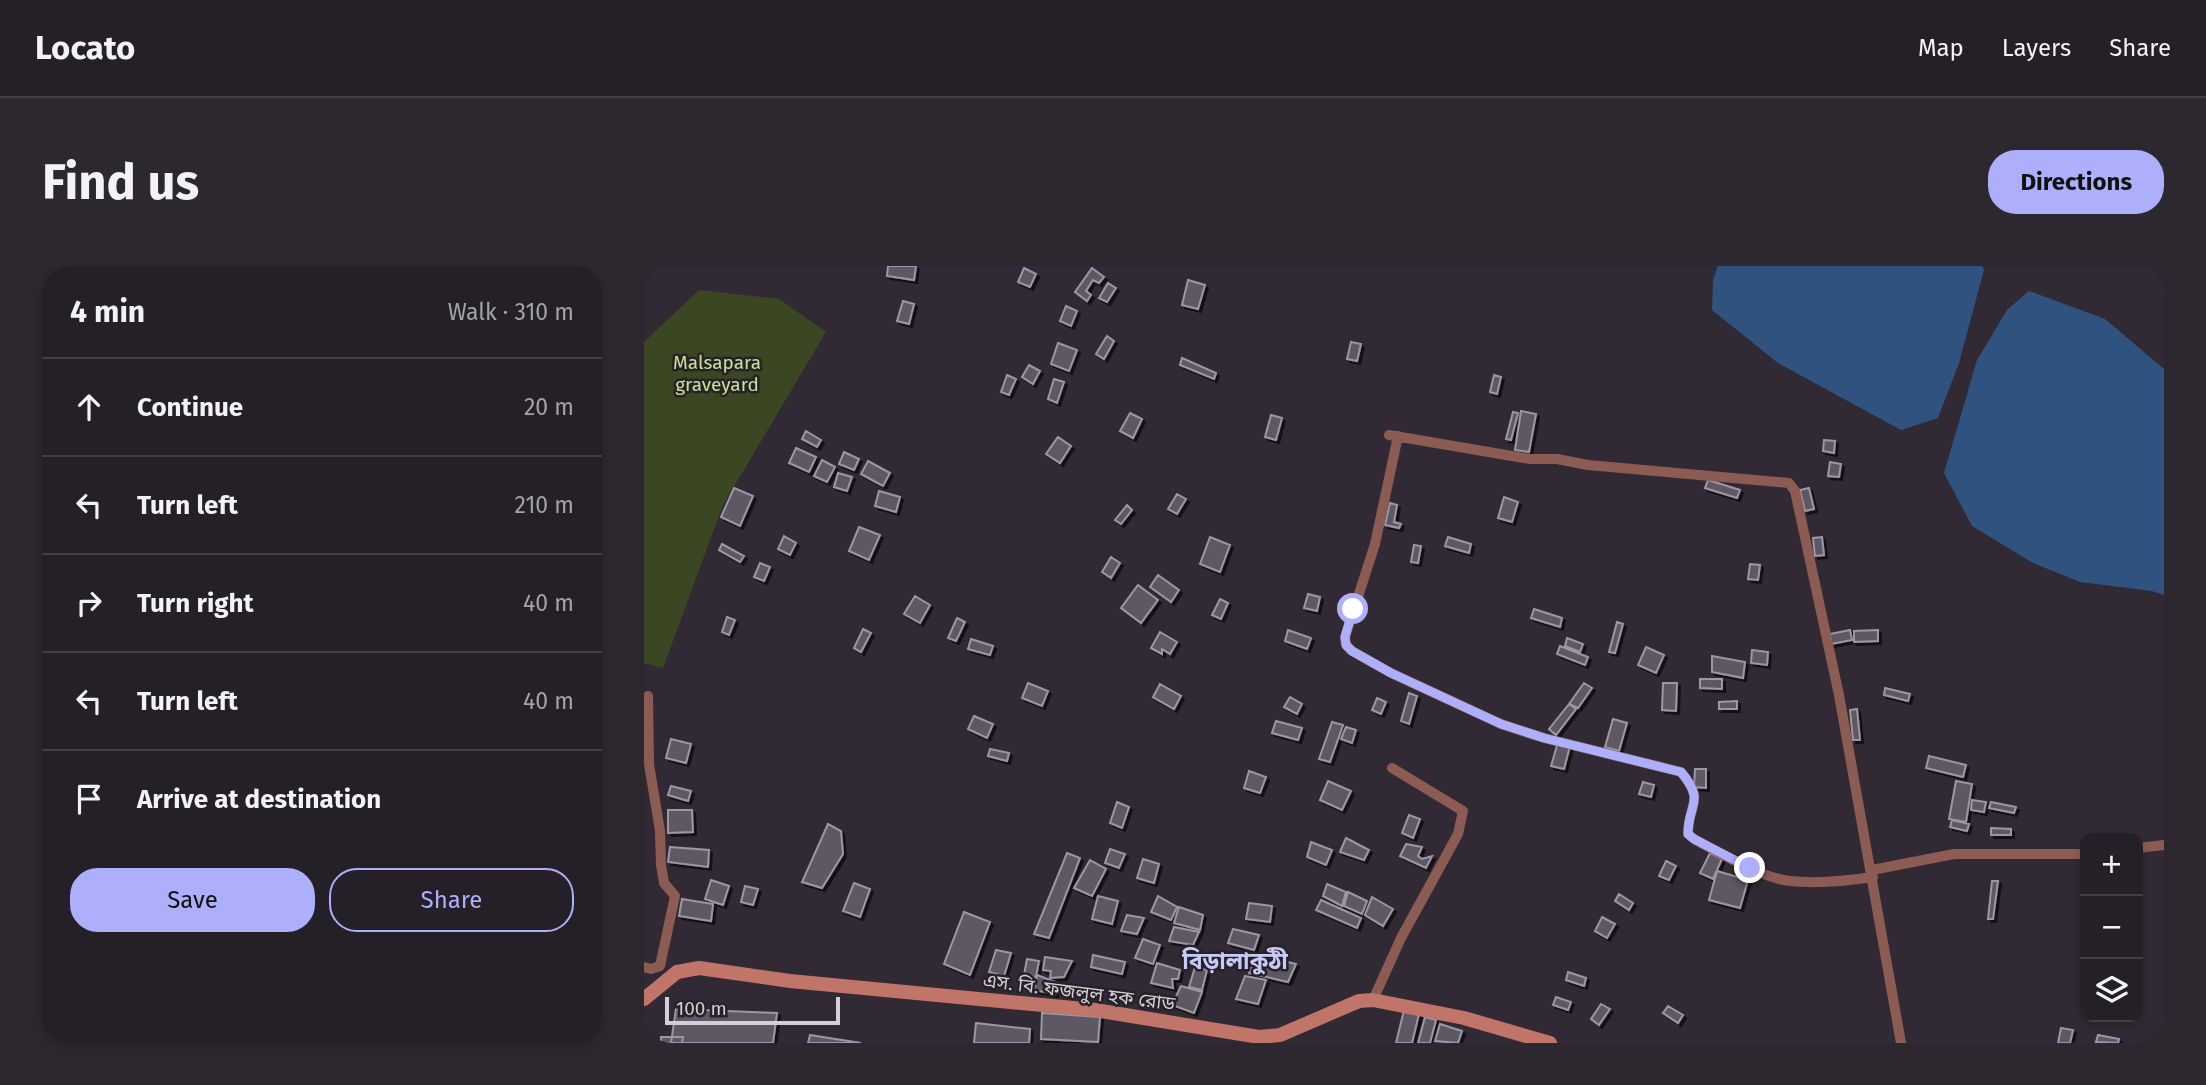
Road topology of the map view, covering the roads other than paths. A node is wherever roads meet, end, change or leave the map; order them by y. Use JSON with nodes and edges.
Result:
{"nodes":[{"id":1,"x":648,"y":695,"type":"dead end"},
{"id":2,"x":1392,"y":768,"type":"dead end"},
{"id":3,"x":2164,"y":845,"type":"edge"},
{"id":4,"x":2143,"y":847,"type":"edge"},
{"id":5,"x":2080,"y":854,"type":"edge"},
{"id":6,"x":1872,"y":874,"type":"junction"},
{"id":7,"x":644,"y":967,"type":"edge"},
{"id":8,"x":644,"y":999,"type":"edge"},
{"id":9,"x":1373,"y":1000,"type":"junction"},
{"id":10,"x":1550,"y":1043,"type":"edge"},
{"id":11,"x":1901,"y":1043,"type":"edge"}],
"edges":[{"from":1,"to":7,"type":"street"},
{"from":2,"to":9,"type":"street"},
{"from":3,"to":4,"type":"street"},
{"from":5,"to":6,"type":"street"},
{"from":6,"to":6,"type":"street"},
{"from":6,"to":11,"type":"street"},
{"from":8,"to":9,"type":"main road","name":"এস. বি. ফজলুল হক রোড"},
{"from":9,"to":10,"type":"main road","name":"এস. বি. ফজলুল হক রোড"}]}
